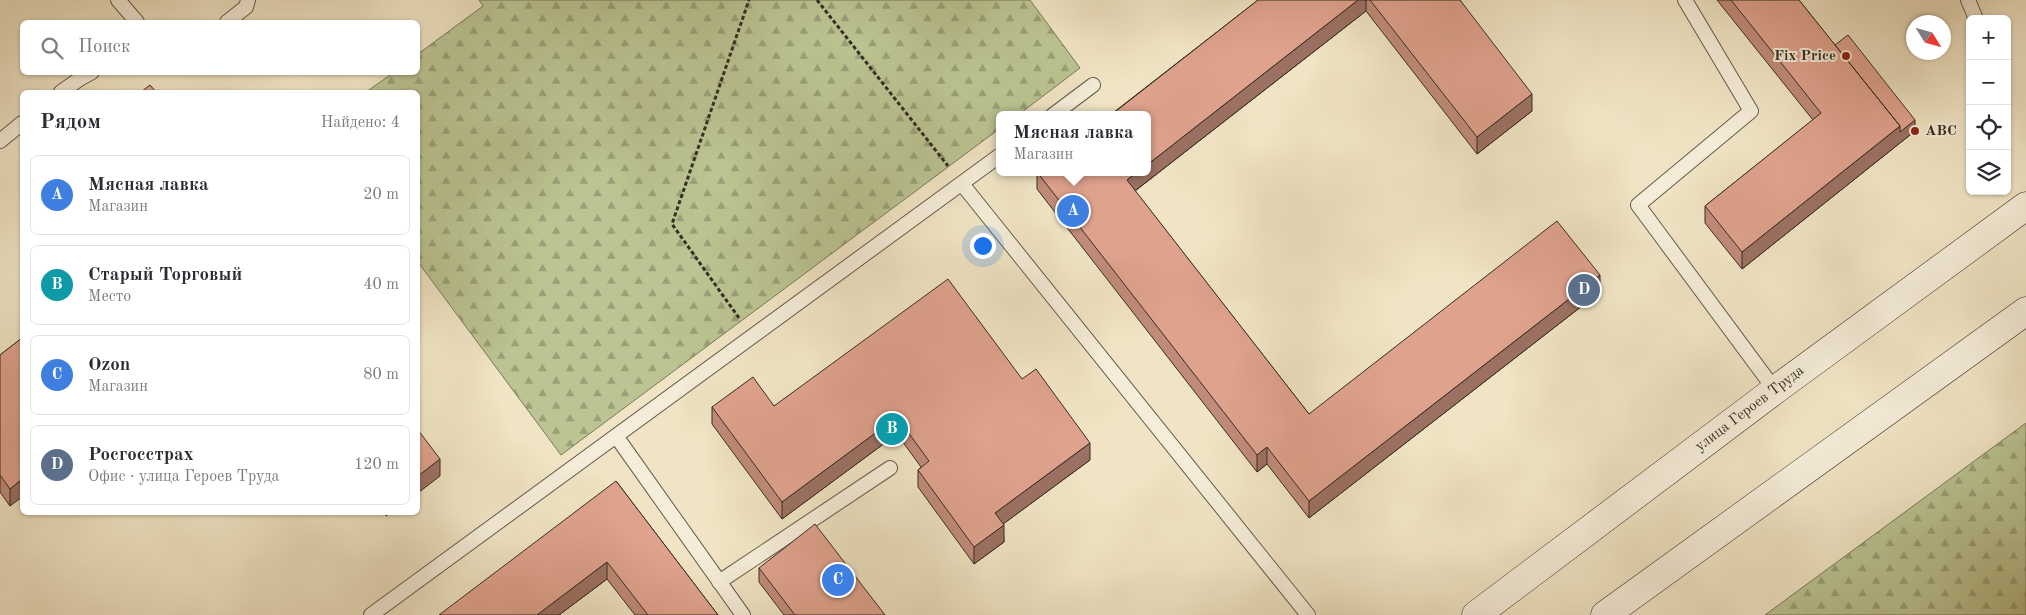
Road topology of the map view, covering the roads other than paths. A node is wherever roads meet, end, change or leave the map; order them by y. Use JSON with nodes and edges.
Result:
{"nodes":[{"id":1,"x":118,"y":0,"type":"edge"},
{"id":2,"x":248,"y":0,"type":"edge"},
{"id":3,"x":1685,"y":0,"type":"edge"},
{"id":4,"x":1968,"y":0,"type":"edge"},
{"id":5,"x":1974,"y":15,"type":"edge"},
{"id":6,"x":135,"y":20,"type":"edge"},
{"id":7,"x":230,"y":20,"type":"edge"},
{"id":8,"x":86,"y":75,"type":"edge"},
{"id":9,"x":1093,"y":85,"type":"dead end"},
{"id":10,"x":64,"y":90,"type":"edge"},
{"id":11,"x":1058,"y":111,"type":"edge"},
{"id":12,"x":20,"y":125,"type":"edge"},
{"id":13,"x":0,"y":140,"type":"edge"},
{"id":14,"x":996,"y":158,"type":"edge"},
{"id":15,"x":962,"y":184,"type":"junction"},
{"id":16,"x":2026,"y":206,"type":"edge"},
{"id":17,"x":2026,"y":311,"type":"edge"},
{"id":18,"x":1775,"y":390,"type":"junction"},
{"id":19,"x":616,"y":436,"type":"junction"},
{"id":20,"x":890,"y":468,"type":"dead end"},
{"id":21,"x":719,"y":582,"type":"junction"},
{"id":22,"x":371,"y":615,"type":"edge"},
{"id":23,"x":743,"y":615,"type":"edge"},
{"id":24,"x":1308,"y":615,"type":"edge"},
{"id":25,"x":1476,"y":615,"type":"edge"},
{"id":26,"x":1605,"y":615,"type":"edge"}],
"edges":[{"from":1,"to":6,"type":"lane"},
{"from":2,"to":7,"type":"lane"},
{"from":3,"to":18,"type":"lane"},
{"from":4,"to":5,"type":"lane"},
{"from":8,"to":10,"type":"lane"},
{"from":9,"to":11,"type":"lane"},
{"from":12,"to":13,"type":"lane"},
{"from":14,"to":15,"type":"lane"},
{"from":15,"to":19,"type":"lane"},
{"from":15,"to":24,"type":"lane"},
{"from":16,"to":18,"type":"main road","name":"улица Героев Труда"},
{"from":17,"to":26,"type":"main road"},
{"from":18,"to":25,"type":"main road","name":"улица Героев Труда"},
{"from":19,"to":21,"type":"lane"},
{"from":19,"to":22,"type":"lane"},
{"from":20,"to":21,"type":"lane"},
{"from":21,"to":23,"type":"lane"}]}
